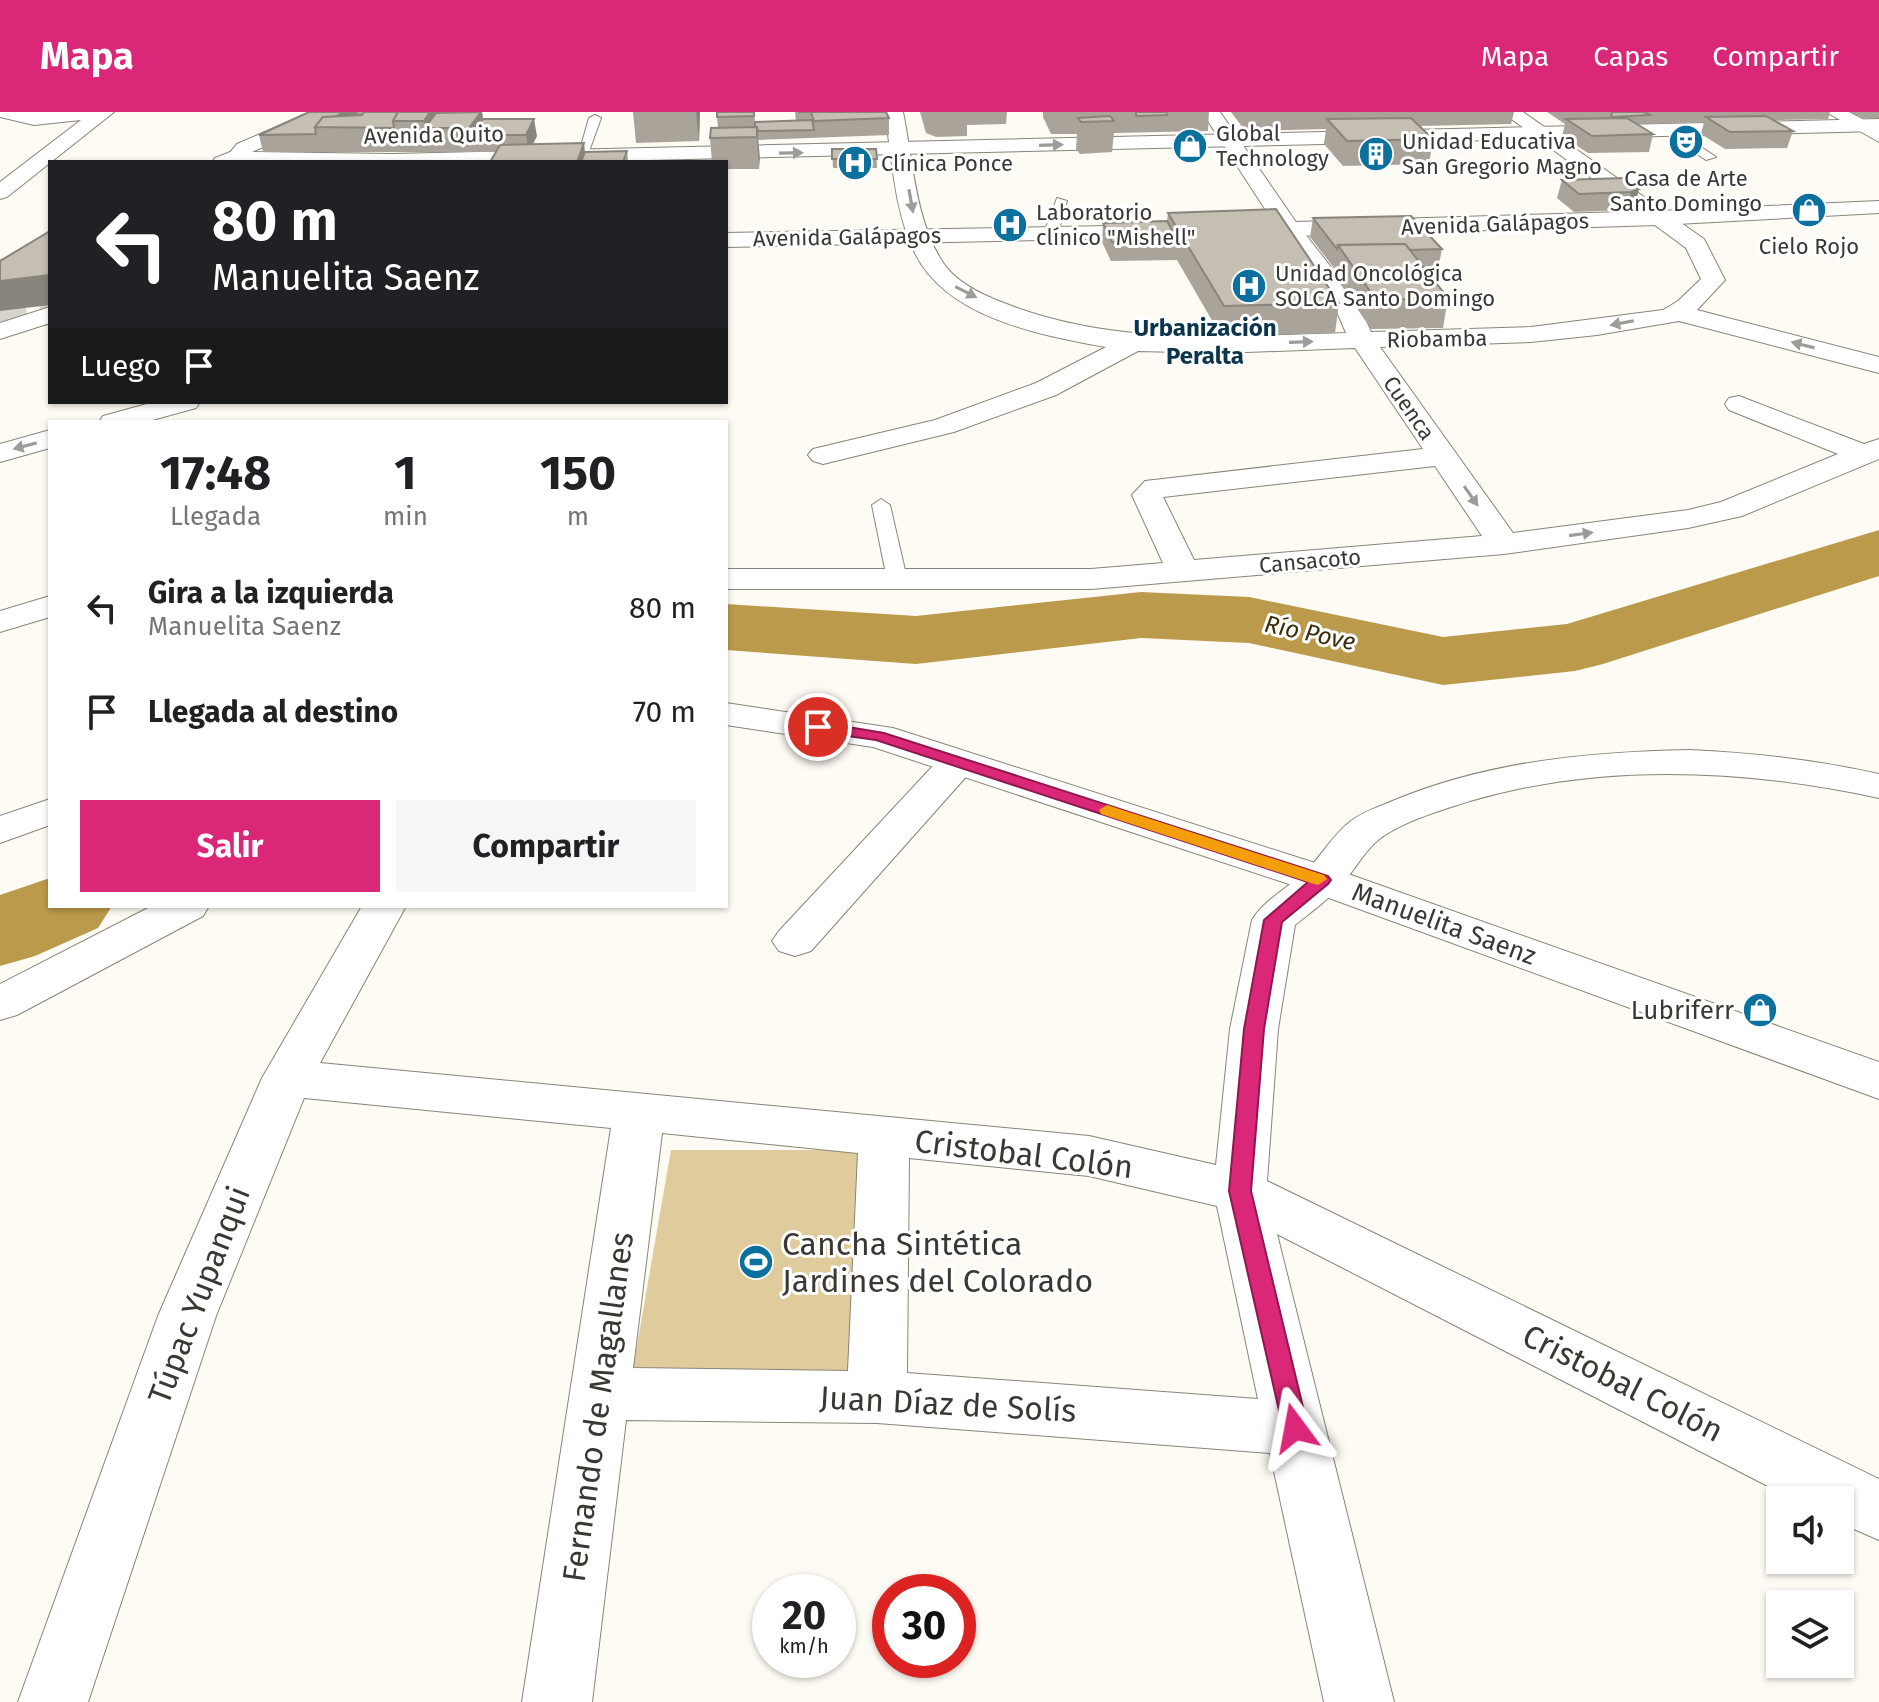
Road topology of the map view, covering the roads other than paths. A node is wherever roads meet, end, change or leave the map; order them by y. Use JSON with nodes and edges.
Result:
{"nodes":[{"id":1,"x":99,"y":112,"type":"edge"},
{"id":2,"x":105,"y":112,"type":"edge"},
{"id":3,"x":327,"y":112,"type":"edge"},
{"id":4,"x":894,"y":112,"type":"edge"},
{"id":5,"x":1211,"y":112,"type":"edge"},
{"id":6,"x":1511,"y":112,"type":"edge"},
{"id":7,"x":1835,"y":112,"type":"edge"},
{"id":8,"x":14,"y":117,"type":"edge"},
{"id":9,"x":595,"y":118,"type":"dead end"},
{"id":10,"x":1870,"y":125,"type":"edge"},
{"id":11,"x":1669,"y":130,"type":"junction"},
{"id":12,"x":1541,"y":132,"type":"junction"},
{"id":13,"x":1879,"y":136,"type":"edge"},
{"id":14,"x":1230,"y":140,"type":"junction"},
{"id":15,"x":902,"y":150,"type":"junction"},
{"id":16,"x":581,"y":157,"type":"junction"},
{"id":17,"x":1710,"y":157,"type":"dead end"},
{"id":18,"x":230,"y":158,"type":"edge"},
{"id":19,"x":632,"y":159,"type":"edge"},
{"id":20,"x":299,"y":160,"type":"edge"},
{"id":21,"x":438,"y":160,"type":"edge"},
{"id":22,"x":0,"y":176,"type":"edge"},
{"id":23,"x":0,"y":193,"type":"edge"},
{"id":24,"x":1061,"y":201,"type":"dead end"},
{"id":25,"x":1879,"y":207,"type":"edge"},
{"id":26,"x":1658,"y":218,"type":"junction"},
{"id":27,"x":1290,"y":230,"type":"junction"},
{"id":28,"x":1184,"y":231,"type":"edge"},
{"id":29,"x":1214,"y":231,"type":"edge"},
{"id":30,"x":1051,"y":233,"type":"junction"},
{"id":31,"x":918,"y":235,"type":"junction"},
{"id":32,"x":728,"y":240,"type":"edge"},
{"id":33,"x":48,"y":308,"type":"edge"},
{"id":34,"x":1678,"y":313,"type":"junction"},
{"id":35,"x":48,"y":316,"type":"edge"},
{"id":36,"x":0,"y":319,"type":"edge"},
{"id":37,"x":0,"y":331,"type":"edge"},
{"id":38,"x":1362,"y":340,"type":"junction"},
{"id":39,"x":1133,"y":343,"type":"junction"},
{"id":40,"x":1879,"y":365,"type":"edge"},
{"id":41,"x":179,"y":404,"type":"edge"},
{"id":42,"x":1739,"y":404,"type":"dead end"},
{"id":43,"x":120,"y":420,"type":"edge"},
{"id":44,"x":48,"y":440,"type":"edge"},
{"id":45,"x":1871,"y":451,"type":"edge"},
{"id":46,"x":0,"y":453,"type":"edge"},
{"id":47,"x":823,"y":455,"type":"dead end"},
{"id":48,"x":1443,"y":456,"type":"junction"},
{"id":49,"x":881,"y":505,"type":"dead end"},
{"id":50,"x":1504,"y":544,"type":"junction"},
{"id":51,"x":1183,"y":571,"type":"junction"},
{"id":52,"x":728,"y":579,"type":"edge"},
{"id":53,"x":897,"y":579,"type":"junction"},
{"id":54,"x":48,"y":607,"type":"edge"},
{"id":55,"x":0,"y":622,"type":"edge"},
{"id":56,"x":728,"y":714,"type":"edge"},
{"id":57,"x":958,"y":762,"type":"junction"},
{"id":58,"x":1879,"y":786,"type":"edge"},
{"id":59,"x":48,"y":812,"type":"edge"},
{"id":60,"x":0,"y":830,"type":"edge"},
{"id":61,"x":1322,"y":880,"type":"junction"},
{"id":62,"x":183,"y":908,"type":"edge"},
{"id":63,"x":383,"y":908,"type":"edge"},
{"id":64,"x":795,"y":941,"type":"dead end"},
{"id":65,"x":0,"y":1004,"type":"edge"},
{"id":66,"x":287,"y":1078,"type":"junction"},
{"id":67,"x":1879,"y":1081,"type":"edge"},
{"id":68,"x":639,"y":1112,"type":"junction"},
{"id":69,"x":884,"y":1136,"type":"junction"},
{"id":70,"x":1240,"y":1191,"type":"junction"},
{"id":71,"x":601,"y":1394,"type":"junction"},
{"id":72,"x":877,"y":1397,"type":"junction"},
{"id":73,"x":1295,"y":1428,"type":"junction"},
{"id":74,"x":1879,"y":1511,"type":"edge"},
{"id":75,"x":53,"y":1702,"type":"edge"},
{"id":76,"x":557,"y":1702,"type":"edge"},
{"id":77,"x":1359,"y":1702,"type":"edge"}],
"edges":[{"from":1,"to":8,"type":"street"},
{"from":2,"to":23,"type":"street"},
{"from":3,"to":18,"type":"street"},
{"from":4,"to":15,"type":"street","name":"Riobamba"},
{"from":5,"to":14,"type":"street","name":"Cuenca"},
{"from":6,"to":12,"type":"street"},
{"from":7,"to":10,"type":"street"},
{"from":8,"to":22,"type":"street"},
{"from":9,"to":16,"type":"lane"},
{"from":10,"to":11,"type":"street","name":"Avenida Quito"},
{"from":10,"to":13,"type":"street"},
{"from":11,"to":12,"type":"street","name":"Avenida Quito"},
{"from":11,"to":17,"type":"lane"},
{"from":12,"to":14,"type":"street","name":"Avenida Quito"},
{"from":12,"to":26,"type":"street"},
{"from":15,"to":14,"type":"street","name":"Avenida Quito","one_way":true},
{"from":14,"to":27,"type":"street","name":"Cuenca"},
{"from":19,"to":15,"type":"street","name":"Avenida Quito","one_way":true},
{"from":15,"to":31,"type":"street","name":"Riobamba","one_way":true},
{"from":16,"to":19,"type":"street","name":"Avenida Quito"},
{"from":16,"to":21,"type":"street","name":"Avenida Quito"},
{"from":18,"to":20,"type":"street","name":"Avenida Quito"},
{"from":24,"to":30,"type":"lane"},
{"from":25,"to":26,"type":"street","name":"Avenida Galápagos"},
{"from":26,"to":27,"type":"street","name":"Avenida Galápagos"},
{"from":26,"to":34,"type":"street"},
{"from":27,"to":29,"type":"street","name":"Avenida Galápagos"},
{"from":27,"to":38,"type":"street","name":"Cuenca"},
{"from":28,"to":30,"type":"street","name":"Avenida Galápagos"},
{"from":30,"to":31,"type":"street","name":"Avenida Galápagos"},
{"from":31,"to":32,"type":"street","name":"Avenida Galápagos"},
{"from":31,"to":39,"type":"street","name":"Riobamba","one_way":true},
{"from":33,"to":36,"type":"street"},
{"from":34,"to":38,"type":"street","name":"Riobamba","one_way":true},
{"from":40,"to":34,"type":"street","one_way":true},
{"from":35,"to":37,"type":"street"},
{"from":39,"to":38,"type":"street","name":"Riobamba","one_way":true},
{"from":38,"to":48,"type":"street","name":"Cuenca"},
{"from":39,"to":47,"type":"street"},
{"from":41,"to":43,"type":"street"},
{"from":42,"to":45,"type":"street"},
{"from":44,"to":46,"type":"street","one_way":true},
{"from":50,"to":45,"type":"street","name":"Cansacoto","one_way":true},
{"from":48,"to":50,"type":"street","name":"Cuenca","one_way":true},
{"from":48,"to":51,"type":"street"},
{"from":49,"to":53,"type":"lane"},
{"from":50,"to":51,"type":"street","name":"Cansacoto"},
{"from":51,"to":53,"type":"street","name":"Cansacoto"},
{"from":52,"to":53,"type":"street","name":"Cansacoto"},
{"from":54,"to":55,"type":"street"},
{"from":56,"to":57,"type":"street","name":"Manuelita Saenz"},
{"from":57,"to":61,"type":"street","name":"Manuelita Saenz"},
{"from":57,"to":64,"type":"street"},
{"from":58,"to":61,"type":"street"},
{"from":59,"to":60,"type":"street"},
{"from":61,"to":67,"type":"street","name":"Manuelita Saenz"},
{"from":61,"to":70,"type":"street"},
{"from":62,"to":65,"type":"street"},
{"from":63,"to":66,"type":"street","name":"Túpac Yupanqui"},
{"from":66,"to":68,"type":"street","name":"Cristobal Colón"},
{"from":66,"to":75,"type":"street","name":"Túpac Yupanqui"},
{"from":68,"to":69,"type":"street","name":"Cristobal Colón"},
{"from":68,"to":71,"type":"street","name":"Fernando de Magallanes"},
{"from":69,"to":70,"type":"street","name":"Cristobal Colón"},
{"from":69,"to":72,"type":"street"},
{"from":70,"to":73,"type":"street"},
{"from":70,"to":74,"type":"street","name":"Cristobal Colón"},
{"from":71,"to":72,"type":"street","name":"Juan Díaz de Solís"},
{"from":71,"to":76,"type":"street","name":"Fernando de Magallanes"},
{"from":72,"to":73,"type":"street","name":"Juan Díaz de Solís"},
{"from":73,"to":77,"type":"street"}]}
